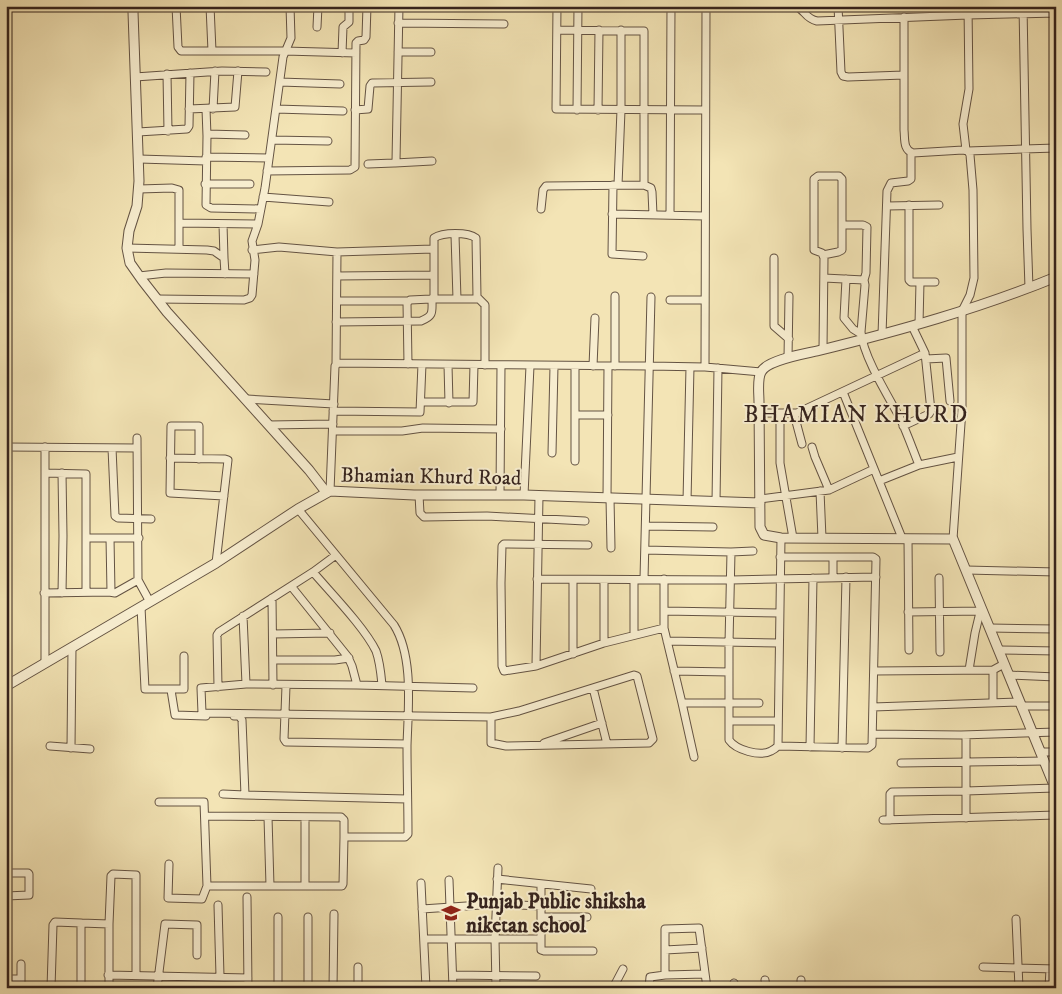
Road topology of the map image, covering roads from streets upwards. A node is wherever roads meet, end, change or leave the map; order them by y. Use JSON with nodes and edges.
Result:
{"nodes":[{"id":1,"x":135,"y":6,"type":"edge"},
{"id":2,"x":176,"y":6,"type":"edge"},
{"id":3,"x":210,"y":6,"type":"edge"},
{"id":4,"x":290,"y":6,"type":"edge"},
{"id":5,"x":318,"y":6,"type":"edge"},
{"id":6,"x":349,"y":6,"type":"edge"},
{"id":7,"x":366,"y":6,"type":"edge"},
{"id":8,"x":398,"y":6,"type":"edge"},
{"id":9,"x":557,"y":6,"type":"edge"},
{"id":10,"x":578,"y":6,"type":"edge"},
{"id":11,"x":671,"y":6,"type":"edge"},
{"id":12,"x":706,"y":6,"type":"edge"},
{"id":13,"x":795,"y":6,"type":"edge"},
{"id":14,"x":805,"y":6,"type":"edge"},
{"id":15,"x":838,"y":6,"type":"edge"},
{"id":16,"x":968,"y":6,"type":"edge"},
{"id":17,"x":1056,"y":6,"type":"edge"},
{"id":18,"x":984,"y":10,"type":"edge"},
{"id":19,"x":1004,"y":10,"type":"edge"},
{"id":20,"x":1023,"y":10,"type":"edge"},
{"id":21,"x":1056,"y":13,"type":"edge"},
{"id":22,"x":968,"y":14,"type":"junction"},
{"id":23,"x":904,"y":17,"type":"junction"},
{"id":24,"x":808,"y":18,"type":"junction"},
{"id":25,"x":838,"y":20,"type":"junction"},
{"id":26,"x":1056,"y":21,"type":"edge"},
{"id":27,"x":398,"y":23,"type":"junction"},
{"id":28,"x":504,"y":24,"type":"dead end"},
{"id":29,"x":317,"y":27,"type":"dead end"},
{"id":30,"x":578,"y":29,"type":"junction"},
{"id":31,"x":557,"y":30,"type":"junction"},
{"id":32,"x":599,"y":30,"type":"junction"},
{"id":33,"x":621,"y":30,"type":"junction"},
{"id":34,"x":285,"y":50,"type":"junction"},
{"id":35,"x":212,"y":51,"type":"junction"},
{"id":36,"x":398,"y":52,"type":"junction"},
{"id":37,"x":431,"y":52,"type":"dead end"},
{"id":38,"x":342,"y":53,"type":"junction"},
{"id":39,"x":356,"y":53,"type":"junction"},
{"id":40,"x":238,"y":70,"type":"junction"},
{"id":41,"x":215,"y":71,"type":"junction"},
{"id":42,"x":266,"y":72,"type":"dead end"},
{"id":43,"x":190,"y":73,"type":"junction"},
{"id":44,"x":167,"y":74,"type":"junction"},
{"id":45,"x":904,"y":75,"type":"junction"},
{"id":46,"x":135,"y":77,"type":"junction"},
{"id":47,"x":280,"y":82,"type":"junction"},
{"id":48,"x":398,"y":82,"type":"junction"},
{"id":49,"x":431,"y":82,"type":"dead end"},
{"id":50,"x":340,"y":84,"type":"dead end"},
{"id":51,"x":189,"y":109,"type":"junction"},
{"id":52,"x":210,"y":109,"type":"junction"},
{"id":53,"x":276,"y":109,"type":"junction"},
{"id":54,"x":355,"y":110,"type":"junction"},
{"id":55,"x":577,"y":110,"type":"junction"},
{"id":56,"x":598,"y":110,"type":"junction"},
{"id":57,"x":621,"y":110,"type":"junction"},
{"id":58,"x":644,"y":110,"type":"junction"},
{"id":59,"x":671,"y":110,"type":"junction"},
{"id":60,"x":706,"y":110,"type":"junction"},
{"id":61,"x":343,"y":111,"type":"dead end"},
{"id":62,"x":168,"y":131,"type":"junction"},
{"id":63,"x":138,"y":132,"type":"junction"},
{"id":64,"x":207,"y":134,"type":"junction"},
{"id":65,"x":245,"y":135,"type":"dead end"},
{"id":66,"x":272,"y":140,"type":"junction"},
{"id":67,"x":328,"y":141,"type":"dead end"},
{"id":68,"x":1056,"y":148,"type":"edge"},
{"id":69,"x":1025,"y":149,"type":"junction"},
{"id":70,"x":966,"y":151,"type":"junction"},
{"id":71,"x":911,"y":152,"type":"junction"},
{"id":72,"x":269,"y":158,"type":"junction"},
{"id":73,"x":139,"y":159,"type":"junction"},
{"id":74,"x":206,"y":159,"type":"junction"},
{"id":75,"x":432,"y":161,"type":"dead end"},
{"id":76,"x":395,"y":162,"type":"junction"},
{"id":77,"x":368,"y":164,"type":"dead end"},
{"id":78,"x":267,"y":171,"type":"junction"},
{"id":79,"x":205,"y":184,"type":"junction"},
{"id":80,"x":250,"y":184,"type":"dead end"},
{"id":81,"x":615,"y":185,"type":"junction"},
{"id":82,"x":644,"y":185,"type":"junction"},
{"id":83,"x":139,"y":189,"type":"junction"},
{"id":84,"x":263,"y":197,"type":"junction"},
{"id":85,"x":329,"y":202,"type":"dead end"},
{"id":86,"x":909,"y":205,"type":"junction"},
{"id":87,"x":939,"y":205,"type":"dead end"},
{"id":88,"x":887,"y":206,"type":"junction"},
{"id":89,"x":261,"y":209,"type":"junction"},
{"id":90,"x":541,"y":209,"type":"dead end"},
{"id":91,"x":612,"y":214,"type":"junction"},
{"id":92,"x":653,"y":215,"type":"junction"},
{"id":93,"x":670,"y":215,"type":"junction"},
{"id":94,"x":705,"y":216,"type":"junction"},
{"id":95,"x":179,"y":223,"type":"junction"},
{"id":96,"x":223,"y":224,"type":"junction"},
{"id":97,"x":258,"y":224,"type":"junction"},
{"id":98,"x":842,"y":225,"type":"junction"},
{"id":99,"x":455,"y":235,"type":"junction"},
{"id":100,"x":127,"y":248,"type":"junction"},
{"id":101,"x":179,"y":249,"type":"junction"},
{"id":102,"x":433,"y":249,"type":"junction"},
{"id":103,"x":252,"y":250,"type":"junction"},
{"id":104,"x":337,"y":252,"type":"junction"},
{"id":105,"x":823,"y":255,"type":"junction"},
{"id":106,"x":643,"y":256,"type":"dead end"},
{"id":107,"x":224,"y":258,"type":"junction"},
{"id":108,"x":774,"y":258,"type":"dead end"},
{"id":109,"x":225,"y":274,"type":"junction"},
{"id":110,"x":254,"y":274,"type":"junction"},
{"id":111,"x":434,"y":275,"type":"junction"},
{"id":112,"x":138,"y":276,"type":"junction"},
{"id":113,"x":337,"y":276,"type":"junction"},
{"id":114,"x":1056,"y":277,"type":"edge"},
{"id":115,"x":824,"y":278,"type":"junction"},
{"id":116,"x":846,"y":279,"type":"junction"},
{"id":117,"x":864,"y":280,"type":"junction"},
{"id":118,"x":920,"y":282,"type":"junction"},
{"id":119,"x":935,"y":282,"type":"dead end"},
{"id":120,"x":1030,"y":288,"type":"junction"},
{"id":121,"x":615,"y":296,"type":"dead end"},
{"id":122,"x":789,"y":296,"type":"dead end"},
{"id":123,"x":651,"y":297,"type":"dead end"},
{"id":124,"x":157,"y":299,"type":"junction"},
{"id":125,"x":433,"y":299,"type":"junction"},
{"id":126,"x":457,"y":299,"type":"junction"},
{"id":127,"x":479,"y":299,"type":"junction"},
{"id":128,"x":670,"y":300,"type":"dead end"},
{"id":129,"x":705,"y":300,"type":"junction"},
{"id":130,"x":337,"y":301,"type":"junction"},
{"id":131,"x":408,"y":301,"type":"junction"},
{"id":132,"x":962,"y":311,"type":"junction"},
{"id":133,"x":595,"y":318,"type":"dead end"},
{"id":134,"x":336,"y":322,"type":"junction"},
{"id":135,"x":407,"y":322,"type":"junction"},
{"id":136,"x":915,"y":325,"type":"junction"},
{"id":137,"x":882,"y":334,"type":"junction"},
{"id":138,"x":862,"y":337,"type":"junction"},
{"id":139,"x":789,"y":339,"type":"junction"},
{"id":140,"x":823,"y":349,"type":"junction"},
{"id":141,"x":925,"y":356,"type":"junction"},
{"id":142,"x":788,"y":358,"type":"junction"},
{"id":143,"x":408,"y":364,"type":"junction"},
{"id":144,"x":422,"y":364,"type":"junction"},
{"id":145,"x":336,"y":365,"type":"junction"},
{"id":146,"x":448,"y":365,"type":"junction"},
{"id":147,"x":474,"y":365,"type":"junction"},
{"id":148,"x":485,"y":365,"type":"junction"},
{"id":149,"x":501,"y":365,"type":"junction"},
{"id":150,"x":530,"y":366,"type":"junction"},
{"id":151,"x":554,"y":366,"type":"junction"},
{"id":152,"x":576,"y":366,"type":"junction"},
{"id":153,"x":594,"y":366,"type":"junction"},
{"id":154,"x":611,"y":366,"type":"junction"},
{"id":155,"x":650,"y":366,"type":"junction"},
{"id":156,"x":690,"y":367,"type":"junction"},
{"id":157,"x":705,"y":367,"type":"junction"},
{"id":158,"x":718,"y":368,"type":"junction"},
{"id":159,"x":761,"y":372,"type":"junction"},
{"id":160,"x":878,"y":377,"type":"junction"},
{"id":161,"x":843,"y":392,"type":"junction"},
{"id":162,"x":247,"y":399,"type":"junction"},
{"id":163,"x":950,"y":401,"type":"dead end"},
{"id":164,"x":422,"y":402,"type":"junction"},
{"id":165,"x":448,"y":403,"type":"junction"},
{"id":166,"x":334,"y":407,"type":"junction"},
{"id":167,"x":759,"y":413,"type":"junction"},
{"id":168,"x":780,"y":413,"type":"junction"},
{"id":169,"x":794,"y":414,"type":"junction"},
{"id":170,"x":575,"y":415,"type":"junction"},
{"id":171,"x":608,"y":415,"type":"junction"},
{"id":172,"x":269,"y":426,"type":"junction"},
{"id":173,"x":903,"y":426,"type":"junction"},
{"id":174,"x":333,"y":428,"type":"junction"},
{"id":175,"x":501,"y":429,"type":"junction"},
{"id":176,"x":137,"y":438,"type":"dead end"},
{"id":177,"x":802,"y":444,"type":"dead end"},
{"id":178,"x":6,"y":447,"type":"edge"},
{"id":179,"x":45,"y":447,"type":"junction"},
{"id":180,"x":812,"y":447,"type":"dead end"},
{"id":181,"x":112,"y":448,"type":"junction"},
{"id":182,"x":137,"y":448,"type":"junction"},
{"id":183,"x":552,"y":453,"type":"dead end"},
{"id":184,"x":958,"y":457,"type":"junction"},
{"id":185,"x":170,"y":458,"type":"junction"},
{"id":186,"x":199,"y":459,"type":"junction"},
{"id":187,"x":575,"y":461,"type":"dead end"},
{"id":188,"x":919,"y":465,"type":"junction"},
{"id":189,"x":874,"y":469,"type":"junction"},
{"id":190,"x":45,"y":473,"type":"junction"},
{"id":191,"x":62,"y":473,"type":"junction"},
{"id":192,"x":879,"y":481,"type":"junction"},
{"id":193,"x":829,"y":490,"type":"junction"},
{"id":194,"x":820,"y":491,"type":"junction"},
{"id":195,"x":328,"y":492,"type":"junction"},
{"id":196,"x":420,"y":494,"type":"junction"},
{"id":197,"x":500,"y":495,"type":"junction"},
{"id":198,"x":524,"y":495,"type":"junction"},
{"id":199,"x":224,"y":496,"type":"junction"},
{"id":200,"x":539,"y":496,"type":"junction"},
{"id":201,"x":785,"y":496,"type":"junction"},
{"id":202,"x":609,"y":498,"type":"junction"},
{"id":203,"x":647,"y":500,"type":"junction"},
{"id":204,"x":687,"y":501,"type":"junction"},
{"id":205,"x":760,"y":501,"type":"junction"},
{"id":206,"x":716,"y":502,"type":"junction"},
{"id":207,"x":298,"y":509,"type":"junction"},
{"id":208,"x":139,"y":519,"type":"junction"},
{"id":209,"x":151,"y":519,"type":"dead end"},
{"id":210,"x":539,"y":520,"type":"junction"},
{"id":211,"x":585,"y":521,"type":"dead end"},
{"id":212,"x":646,"y":526,"type":"junction"},
{"id":213,"x":713,"y":527,"type":"dead end"},
{"id":214,"x":86,"y":538,"type":"junction"},
{"id":215,"x":110,"y":538,"type":"junction"},
{"id":216,"x":139,"y":538,"type":"junction"},
{"id":217,"x":781,"y":538,"type":"junction"},
{"id":218,"x":793,"y":538,"type":"junction"},
{"id":219,"x":822,"y":538,"type":"junction"},
{"id":220,"x":905,"y":539,"type":"junction"},
{"id":221,"x":953,"y":539,"type":"junction"},
{"id":222,"x":538,"y":545,"type":"junction"},
{"id":223,"x":588,"y":545,"type":"dead end"},
{"id":224,"x":610,"y":548,"type":"dead end"},
{"id":225,"x":645,"y":550,"type":"junction"},
{"id":226,"x":753,"y":551,"type":"dead end"},
{"id":227,"x":731,"y":552,"type":"junction"},
{"id":228,"x":336,"y":555,"type":"junction"},
{"id":229,"x":780,"y":557,"type":"junction"},
{"id":230,"x":833,"y":557,"type":"junction"},
{"id":231,"x":216,"y":563,"type":"junction"},
{"id":232,"x":966,"y":570,"type":"junction"},
{"id":233,"x":313,"y":572,"type":"junction"},
{"id":234,"x":1056,"y":572,"type":"edge"},
{"id":235,"x":833,"y":577,"type":"junction"},
{"id":236,"x":846,"y":577,"type":"junction"},
{"id":237,"x":876,"y":577,"type":"junction"},
{"id":238,"x":780,"y":578,"type":"junction"},
{"id":239,"x":813,"y":578,"type":"junction"},
{"id":240,"x":939,"y":578,"type":"dead end"},
{"id":241,"x":644,"y":579,"type":"junction"},
{"id":242,"x":664,"y":579,"type":"junction"},
{"id":243,"x":138,"y":580,"type":"junction"},
{"id":244,"x":537,"y":580,"type":"junction"},
{"id":245,"x":573,"y":580,"type":"junction"},
{"id":246,"x":604,"y":580,"type":"junction"},
{"id":247,"x":730,"y":580,"type":"junction"},
{"id":248,"x":634,"y":581,"type":"junction"},
{"id":249,"x":291,"y":586,"type":"junction"},
{"id":250,"x":86,"y":592,"type":"junction"},
{"id":251,"x":112,"y":592,"type":"junction"},
{"id":252,"x":44,"y":593,"type":"junction"},
{"id":253,"x":62,"y":593,"type":"junction"},
{"id":254,"x":272,"y":598,"type":"junction"},
{"id":255,"x":150,"y":602,"type":"junction"},
{"id":256,"x":141,"y":608,"type":"junction"},
{"id":257,"x":981,"y":610,"type":"junction"},
{"id":258,"x":664,"y":611,"type":"junction"},
{"id":259,"x":941,"y":611,"type":"junction"},
{"id":260,"x":908,"y":612,"type":"junction"},
{"id":261,"x":730,"y":613,"type":"junction"},
{"id":262,"x":779,"y":613,"type":"junction"},
{"id":263,"x":243,"y":616,"type":"junction"},
{"id":264,"x":664,"y":628,"type":"junction"},
{"id":265,"x":990,"y":628,"type":"junction"},
{"id":266,"x":1056,"y":629,"type":"edge"},
{"id":267,"x":330,"y":633,"type":"junction"},
{"id":268,"x":273,"y":634,"type":"junction"},
{"id":269,"x":634,"y":635,"type":"junction"},
{"id":270,"x":667,"y":641,"type":"junction"},
{"id":271,"x":604,"y":643,"type":"junction"},
{"id":272,"x":729,"y":643,"type":"junction"},
{"id":273,"x":779,"y":643,"type":"junction"},
{"id":274,"x":72,"y":648,"type":"junction"},
{"id":275,"x":909,"y":650,"type":"dead end"},
{"id":276,"x":998,"y":650,"type":"junction"},
{"id":277,"x":1056,"y":651,"type":"edge"},
{"id":278,"x":940,"y":652,"type":"dead end"},
{"id":279,"x":573,"y":654,"type":"junction"},
{"id":280,"x":184,"y":656,"type":"dead end"},
{"id":281,"x":349,"y":658,"type":"junction"},
{"id":282,"x":273,"y":660,"type":"junction"},
{"id":283,"x":44,"y":663,"type":"junction"},
{"id":284,"x":1004,"y":664,"type":"junction"},
{"id":285,"x":536,"y":666,"type":"junction"},
{"id":286,"x":969,"y":670,"type":"junction"},
{"id":287,"x":994,"y":670,"type":"junction"},
{"id":288,"x":874,"y":671,"type":"junction"},
{"id":289,"x":674,"y":672,"type":"junction"},
{"id":290,"x":729,"y":672,"type":"junction"},
{"id":291,"x":1009,"y":676,"type":"junction"},
{"id":292,"x":1056,"y":677,"type":"edge"},
{"id":293,"x":246,"y":684,"type":"junction"},
{"id":294,"x":273,"y":685,"type":"junction"},
{"id":295,"x":357,"y":685,"type":"junction"},
{"id":296,"x":382,"y":685,"type":"junction"},
{"id":297,"x":6,"y":686,"type":"edge"},
{"id":298,"x":286,"y":686,"type":"junction"},
{"id":299,"x":408,"y":686,"type":"junction"},
{"id":300,"x":218,"y":687,"type":"junction"},
{"id":301,"x":473,"y":688,"type":"dead end"},
{"id":302,"x":593,"y":688,"type":"junction"},
{"id":303,"x":171,"y":690,"type":"junction"},
{"id":304,"x":729,"y":702,"type":"junction"},
{"id":305,"x":682,"y":703,"type":"junction"},
{"id":306,"x":759,"y":703,"type":"dead end"},
{"id":307,"x":993,"y":703,"type":"junction"},
{"id":308,"x":1020,"y":704,"type":"junction"},
{"id":309,"x":1056,"y":706,"type":"edge"},
{"id":310,"x":873,"y":707,"type":"junction"},
{"id":311,"x":285,"y":714,"type":"junction"},
{"id":312,"x":408,"y":715,"type":"junction"},
{"id":313,"x":491,"y":716,"type":"junction"},
{"id":314,"x":729,"y":721,"type":"junction"},
{"id":315,"x":778,"y":722,"type":"junction"},
{"id":316,"x":602,"y":723,"type":"junction"},
{"id":317,"x":1032,"y":732,"type":"junction"},
{"id":318,"x":1056,"y":732,"type":"edge"},
{"id":319,"x":873,"y":734,"type":"junction"},
{"id":320,"x":966,"y":735,"type":"junction"},
{"id":321,"x":408,"y":744,"type":"junction"},
{"id":322,"x":607,"y":744,"type":"junction"},
{"id":323,"x":50,"y":746,"type":"dead end"},
{"id":324,"x":537,"y":746,"type":"junction"},
{"id":325,"x":778,"y":746,"type":"junction"},
{"id":326,"x":810,"y":747,"type":"junction"},
{"id":327,"x":71,"y":748,"type":"junction"},
{"id":328,"x":842,"y":748,"type":"junction"},
{"id":329,"x":90,"y":749,"type":"dead end"},
{"id":330,"x":1056,"y":752,"type":"edge"},
{"id":331,"x":1042,"y":756,"type":"junction"},
{"id":332,"x":694,"y":757,"type":"dead end"},
{"id":333,"x":966,"y":762,"type":"junction"},
{"id":334,"x":901,"y":763,"type":"dead end"},
{"id":335,"x":1053,"y":778,"type":"edge"},
{"id":336,"x":1055,"y":789,"type":"edge"},
{"id":337,"x":966,"y":791,"type":"junction"},
{"id":338,"x":223,"y":794,"type":"dead end"},
{"id":339,"x":245,"y":795,"type":"junction"},
{"id":340,"x":408,"y":799,"type":"junction"},
{"id":341,"x":159,"y":802,"type":"dead end"},
{"id":342,"x":1056,"y":815,"type":"edge"},
{"id":343,"x":205,"y":816,"type":"junction"},
{"id":344,"x":268,"y":816,"type":"junction"},
{"id":345,"x":305,"y":816,"type":"junction"},
{"id":346,"x":966,"y":818,"type":"junction"},
{"id":347,"x":344,"y":837,"type":"junction"},
{"id":348,"x":169,"y":864,"type":"dead end"},
{"id":349,"x":498,"y":868,"type":"dead end"},
{"id":350,"x":6,"y":873,"type":"edge"},
{"id":351,"x":497,"y":879,"type":"junction"},
{"id":352,"x":449,"y":880,"type":"dead end"},
{"id":353,"x":421,"y":883,"type":"dead end"},
{"id":354,"x":541,"y":884,"type":"junction"},
{"id":355,"x":207,"y":886,"type":"junction"},
{"id":356,"x":270,"y":886,"type":"junction"},
{"id":357,"x":305,"y":886,"type":"junction"},
{"id":358,"x":591,"y":889,"type":"dead end"},
{"id":359,"x":6,"y":896,"type":"edge"},
{"id":360,"x":247,"y":898,"type":"dead end"},
{"id":361,"x":496,"y":904,"type":"junction"},
{"id":362,"x":218,"y":906,"type":"dead end"},
{"id":363,"x":541,"y":906,"type":"junction"},
{"id":364,"x":422,"y":908,"type":"junction"},
{"id":365,"x":450,"y":908,"type":"junction"},
{"id":366,"x":334,"y":914,"type":"dead end"},
{"id":367,"x":278,"y":917,"type":"dead end"},
{"id":368,"x":308,"y":917,"type":"dead end"},
{"id":369,"x":541,"y":917,"type":"junction"},
{"id":370,"x":587,"y":917,"type":"dead end"},
{"id":371,"x":1016,"y":919,"type":"dead end"},
{"id":372,"x":80,"y":923,"type":"junction"},
{"id":373,"x":109,"y":924,"type":"junction"},
{"id":374,"x":424,"y":939,"type":"junction"},
{"id":375,"x":452,"y":939,"type":"junction"},
{"id":376,"x":495,"y":939,"type":"junction"},
{"id":377,"x":540,"y":939,"type":"junction"},
{"id":378,"x":702,"y":948,"type":"junction"},
{"id":379,"x":665,"y":950,"type":"junction"},
{"id":380,"x":593,"y":951,"type":"dead end"},
{"id":381,"x":197,"y":955,"type":"dead end"},
{"id":382,"x":21,"y":964,"type":"dead end"},
{"id":383,"x":358,"y":966,"type":"dead end"},
{"id":384,"x":982,"y":968,"type":"dead end"},
{"id":385,"x":623,"y":969,"type":"dead end"},
{"id":386,"x":1019,"y":969,"type":"junction"},
{"id":387,"x":1053,"y":969,"type":"edge"},
{"id":388,"x":705,"y":974,"type":"junction"},
{"id":389,"x":108,"y":975,"type":"junction"},
{"id":390,"x":136,"y":975,"type":"junction"},
{"id":391,"x":158,"y":975,"type":"junction"},
{"id":392,"x":453,"y":975,"type":"junction"},
{"id":393,"x":665,"y":975,"type":"junction"},
{"id":394,"x":220,"y":976,"type":"junction"},
{"id":395,"x":496,"y":976,"type":"junction"},
{"id":396,"x":536,"y":976,"type":"dead end"},
{"id":397,"x":248,"y":978,"type":"junction"},
{"id":398,"x":6,"y":979,"type":"edge"},
{"id":399,"x":21,"y":979,"type":"junction"},
{"id":400,"x":21,"y":988,"type":"edge"},
{"id":401,"x":51,"y":988,"type":"edge"},
{"id":402,"x":81,"y":988,"type":"edge"},
{"id":403,"x":109,"y":988,"type":"edge"},
{"id":404,"x":157,"y":988,"type":"edge"},
{"id":405,"x":248,"y":988,"type":"edge"},
{"id":406,"x":278,"y":988,"type":"edge"},
{"id":407,"x":308,"y":988,"type":"edge"},
{"id":408,"x":333,"y":988,"type":"edge"},
{"id":409,"x":358,"y":988,"type":"edge"},
{"id":410,"x":426,"y":988,"type":"edge"},
{"id":411,"x":453,"y":988,"type":"edge"},
{"id":412,"x":496,"y":988,"type":"edge"},
{"id":413,"x":613,"y":988,"type":"edge"},
{"id":414,"x":649,"y":988,"type":"edge"},
{"id":415,"x":707,"y":988,"type":"edge"},
{"id":416,"x":1019,"y":988,"type":"edge"},
{"id":417,"x":1049,"y":988,"type":"edge"}],
"edges":[{"from":1,"to":46,"type":"street"},
{"from":2,"to":35,"type":"street"},
{"from":3,"to":35,"type":"street"},
{"from":4,"to":34,"type":"street"},
{"from":5,"to":29,"type":"street"},
{"from":6,"to":38,"type":"street"},
{"from":7,"to":39,"type":"street"},
{"from":8,"to":27,"type":"street"},
{"from":9,"to":31,"type":"street"},
{"from":10,"to":30,"type":"street"},
{"from":11,"to":59,"type":"street"},
{"from":12,"to":60,"type":"street"},
{"from":13,"to":24,"type":"street"},
{"from":14,"to":24,"type":"street"},
{"from":15,"to":25,"type":"street"},
{"from":16,"to":22,"type":"street"},
{"from":17,"to":21,"type":"street"},
{"from":18,"to":19,"type":"street"},
{"from":18,"to":22,"type":"street"},
{"from":19,"to":20,"type":"street"},
{"from":20,"to":21,"type":"street"},
{"from":20,"to":69,"type":"street"},
{"from":21,"to":26,"type":"street"},
{"from":22,"to":23,"type":"street"},
{"from":22,"to":70,"type":"street"},
{"from":23,"to":25,"type":"street"},
{"from":23,"to":45,"type":"street"},
{"from":24,"to":25,"type":"street"},
{"from":25,"to":45,"type":"street"},
{"from":27,"to":28,"type":"street"},
{"from":27,"to":36,"type":"street"},
{"from":30,"to":31,"type":"street"},
{"from":30,"to":32,"type":"street"},
{"from":30,"to":55,"type":"street"},
{"from":31,"to":55,"type":"street"},
{"from":32,"to":33,"type":"street"},
{"from":32,"to":56,"type":"street"},
{"from":33,"to":57,"type":"street"},
{"from":33,"to":58,"type":"street"},
{"from":34,"to":35,"type":"street"},
{"from":34,"to":38,"type":"street"},
{"from":34,"to":47,"type":"street"},
{"from":36,"to":37,"type":"street"},
{"from":36,"to":48,"type":"street"},
{"from":38,"to":39,"type":"street"},
{"from":39,"to":54,"type":"street"},
{"from":40,"to":41,"type":"street"},
{"from":40,"to":42,"type":"street"},
{"from":40,"to":52,"type":"street"},
{"from":41,"to":43,"type":"street"},
{"from":41,"to":52,"type":"street"},
{"from":43,"to":44,"type":"street"},
{"from":43,"to":51,"type":"street"},
{"from":44,"to":46,"type":"street"},
{"from":44,"to":62,"type":"street"},
{"from":45,"to":71,"type":"street"},
{"from":46,"to":63,"type":"street"},
{"from":47,"to":50,"type":"street"},
{"from":47,"to":53,"type":"street"},
{"from":48,"to":49,"type":"street"},
{"from":48,"to":54,"type":"street"},
{"from":48,"to":76,"type":"street"},
{"from":51,"to":52,"type":"street"},
{"from":51,"to":62,"type":"street"},
{"from":52,"to":64,"type":"street"},
{"from":53,"to":61,"type":"street"},
{"from":53,"to":66,"type":"street"},
{"from":54,"to":78,"type":"street"},
{"from":55,"to":56,"type":"street"},
{"from":56,"to":57,"type":"street"},
{"from":57,"to":58,"type":"street"},
{"from":57,"to":81,"type":"street"},
{"from":58,"to":59,"type":"street"},
{"from":58,"to":82,"type":"street"},
{"from":59,"to":60,"type":"street"},
{"from":59,"to":93,"type":"street"},
{"from":60,"to":94,"type":"street"},
{"from":62,"to":63,"type":"street"},
{"from":63,"to":73,"type":"street"},
{"from":64,"to":65,"type":"street"},
{"from":64,"to":74,"type":"street"},
{"from":66,"to":67,"type":"street"},
{"from":66,"to":72,"type":"street"},
{"from":68,"to":69,"type":"street"},
{"from":69,"to":70,"type":"street"},
{"from":69,"to":120,"type":"street"},
{"from":70,"to":71,"type":"street"},
{"from":70,"to":132,"type":"street"},
{"from":71,"to":88,"type":"street"},
{"from":72,"to":74,"type":"street"},
{"from":72,"to":78,"type":"street"},
{"from":73,"to":74,"type":"street"},
{"from":73,"to":83,"type":"street"},
{"from":74,"to":79,"type":"street"},
{"from":75,"to":76,"type":"street"},
{"from":76,"to":77,"type":"street"},
{"from":78,"to":84,"type":"street"},
{"from":79,"to":80,"type":"street"},
{"from":79,"to":89,"type":"street"},
{"from":81,"to":82,"type":"street"},
{"from":81,"to":90,"type":"street"},
{"from":81,"to":91,"type":"street"},
{"from":82,"to":92,"type":"street"},
{"from":83,"to":95,"type":"street"},
{"from":83,"to":100,"type":"street"},
{"from":84,"to":85,"type":"street"},
{"from":84,"to":89,"type":"street"},
{"from":86,"to":87,"type":"street"},
{"from":86,"to":88,"type":"street"},
{"from":86,"to":118,"type":"street"},
{"from":88,"to":137,"type":"street"},
{"from":89,"to":97,"type":"street"},
{"from":91,"to":92,"type":"street"},
{"from":91,"to":106,"type":"street"},
{"from":92,"to":93,"type":"street"},
{"from":93,"to":94,"type":"street"},
{"from":94,"to":129,"type":"street"},
{"from":95,"to":96,"type":"street"},
{"from":95,"to":101,"type":"street"},
{"from":96,"to":97,"type":"street"},
{"from":96,"to":107,"type":"street"},
{"from":97,"to":103,"type":"street"},
{"from":98,"to":105,"type":"street"},
{"from":98,"to":105,"type":"street"},
{"from":98,"to":117,"type":"street"},
{"from":99,"to":102,"type":"street"},
{"from":99,"to":126,"type":"street"},
{"from":99,"to":127,"type":"street"},
{"from":100,"to":101,"type":"street"},
{"from":100,"to":112,"type":"street"},
{"from":101,"to":107,"type":"street"},
{"from":102,"to":104,"type":"street"},
{"from":102,"to":111,"type":"street"},
{"from":103,"to":104,"type":"street"},
{"from":103,"to":110,"type":"street"},
{"from":104,"to":113,"type":"street"},
{"from":105,"to":115,"type":"street"},
{"from":107,"to":109,"type":"street"},
{"from":108,"to":139,"type":"street"},
{"from":109,"to":110,"type":"street"},
{"from":109,"to":112,"type":"street"},
{"from":110,"to":124,"type":"street"},
{"from":111,"to":113,"type":"street"},
{"from":111,"to":125,"type":"street"},
{"from":112,"to":124,"type":"street"},
{"from":113,"to":130,"type":"street"},
{"from":114,"to":120,"type":"street"},
{"from":115,"to":116,"type":"street"},
{"from":115,"to":140,"type":"street"},
{"from":116,"to":117,"type":"street"},
{"from":116,"to":138,"type":"street"},
{"from":117,"to":138,"type":"street"},
{"from":118,"to":119,"type":"street"},
{"from":118,"to":136,"type":"street"},
{"from":120,"to":132,"type":"street"},
{"from":121,"to":154,"type":"street"},
{"from":122,"to":139,"type":"street"},
{"from":123,"to":155,"type":"street"},
{"from":124,"to":162,"type":"street"},
{"from":125,"to":126,"type":"street"},
{"from":125,"to":131,"type":"street"},
{"from":125,"to":135,"type":"street"},
{"from":126,"to":127,"type":"street"},
{"from":127,"to":148,"type":"street"},
{"from":128,"to":129,"type":"street"},
{"from":129,"to":157,"type":"street"},
{"from":130,"to":131,"type":"street"},
{"from":130,"to":134,"type":"street"},
{"from":131,"to":135,"type":"street"},
{"from":132,"to":136,"type":"street"},
{"from":132,"to":184,"type":"street"},
{"from":133,"to":153,"type":"street"},
{"from":134,"to":135,"type":"street"},
{"from":134,"to":145,"type":"street"},
{"from":135,"to":143,"type":"street"},
{"from":136,"to":137,"type":"street"},
{"from":136,"to":141,"type":"street"},
{"from":137,"to":138,"type":"street"},
{"from":138,"to":140,"type":"street"},
{"from":138,"to":160,"type":"street"},
{"from":139,"to":142,"type":"street"},
{"from":140,"to":142,"type":"street"},
{"from":141,"to":160,"type":"street"},
{"from":141,"to":163,"type":"street"},
{"from":141,"to":173,"type":"street"},
{"from":142,"to":159,"type":"street"},
{"from":143,"to":144,"type":"street"},
{"from":143,"to":145,"type":"street"},
{"from":144,"to":146,"type":"street"},
{"from":144,"to":164,"type":"street"},
{"from":145,"to":166,"type":"street"},
{"from":146,"to":147,"type":"street"},
{"from":146,"to":165,"type":"street"},
{"from":147,"to":148,"type":"street"},
{"from":147,"to":165,"type":"street"},
{"from":148,"to":149,"type":"street"},
{"from":149,"to":150,"type":"street"},
{"from":149,"to":175,"type":"street"},
{"from":150,"to":151,"type":"street"},
{"from":150,"to":198,"type":"street"},
{"from":151,"to":152,"type":"street"},
{"from":151,"to":183,"type":"street"},
{"from":152,"to":153,"type":"street"},
{"from":152,"to":170,"type":"street"},
{"from":153,"to":154,"type":"street"},
{"from":154,"to":155,"type":"street"},
{"from":154,"to":171,"type":"street"},
{"from":155,"to":156,"type":"street"},
{"from":155,"to":203,"type":"street"},
{"from":156,"to":157,"type":"street"},
{"from":156,"to":204,"type":"street"},
{"from":157,"to":158,"type":"street"},
{"from":158,"to":159,"type":"street"},
{"from":158,"to":206,"type":"street"},
{"from":159,"to":167,"type":"street"},
{"from":160,"to":161,"type":"street"},
{"from":160,"to":173,"type":"street"},
{"from":161,"to":169,"type":"street"},
{"from":161,"to":189,"type":"street"},
{"from":162,"to":166,"type":"street"},
{"from":162,"to":172,"type":"street"},
{"from":164,"to":165,"type":"street"},
{"from":164,"to":166,"type":"street"},
{"from":166,"to":174,"type":"street"},
{"from":167,"to":168,"type":"street"},
{"from":167,"to":205,"type":"street"},
{"from":168,"to":169,"type":"street"},
{"from":168,"to":201,"type":"street"},
{"from":169,"to":177,"type":"street"},
{"from":170,"to":171,"type":"street"},
{"from":170,"to":187,"type":"street"},
{"from":171,"to":202,"type":"street"},
{"from":172,"to":174,"type":"street"},
{"from":172,"to":195,"type":"street"},
{"from":173,"to":188,"type":"street"},
{"from":174,"to":175,"type":"street"},
{"from":174,"to":195,"type":"street"},
{"from":175,"to":197,"type":"street"},
{"from":176,"to":182,"type":"street"},
{"from":178,"to":179,"type":"street"},
{"from":179,"to":181,"type":"street"},
{"from":179,"to":190,"type":"street"},
{"from":180,"to":193,"type":"street"},
{"from":181,"to":182,"type":"street"},
{"from":181,"to":208,"type":"street"},
{"from":182,"to":208,"type":"street"},
{"from":184,"to":188,"type":"street"},
{"from":184,"to":221,"type":"street"},
{"from":185,"to":186,"type":"street"},
{"from":185,"to":186,"type":"street"},
{"from":185,"to":199,"type":"street"},
{"from":186,"to":199,"type":"street"},
{"from":188,"to":192,"type":"street"},
{"from":189,"to":192,"type":"street"},
{"from":189,"to":193,"type":"street"},
{"from":190,"to":191,"type":"street"},
{"from":190,"to":252,"type":"street"},
{"from":191,"to":214,"type":"street"},
{"from":191,"to":253,"type":"street"},
{"from":192,"to":220,"type":"street"},
{"from":193,"to":194,"type":"street"},
{"from":194,"to":201,"type":"street"},
{"from":194,"to":219,"type":"street"},
{"from":195,"to":196,"type":"street","name":"Bhamian Khurd Road"},
{"from":195,"to":207,"type":"street","name":"Bhamian Khurd Road"},
{"from":196,"to":197,"type":"street","name":"Bhamian Khurd Road"},
{"from":196,"to":210,"type":"street"},
{"from":197,"to":198,"type":"street","name":"Bhamian Khurd Road"},
{"from":198,"to":200,"type":"street","name":"Bhamian Khurd Road"},
{"from":199,"to":231,"type":"street"},
{"from":200,"to":202,"type":"street","name":"Bhamian Khurd Road"},
{"from":200,"to":210,"type":"street"},
{"from":201,"to":205,"type":"street"},
{"from":201,"to":218,"type":"street"},
{"from":202,"to":203,"type":"street","name":"Bhamian Khurd Road"},
{"from":202,"to":224,"type":"street"},
{"from":203,"to":204,"type":"street","name":"Bhamian Khurd Road"},
{"from":203,"to":212,"type":"street"},
{"from":204,"to":206,"type":"street","name":"Bhamian Khurd Road"},
{"from":205,"to":206,"type":"street","name":"Bhamian Khurd Road"},
{"from":205,"to":217,"type":"street"},
{"from":207,"to":228,"type":"street"},
{"from":207,"to":231,"type":"street","name":"Bhamian Khurd Road"},
{"from":208,"to":209,"type":"street"},
{"from":208,"to":216,"type":"street"},
{"from":210,"to":211,"type":"street"},
{"from":210,"to":222,"type":"street"},
{"from":212,"to":213,"type":"street"},
{"from":212,"to":225,"type":"street"},
{"from":214,"to":215,"type":"street"},
{"from":214,"to":250,"type":"street"},
{"from":215,"to":216,"type":"street"},
{"from":215,"to":251,"type":"street"},
{"from":216,"to":243,"type":"street"},
{"from":217,"to":218,"type":"street"},
{"from":217,"to":229,"type":"street"},
{"from":218,"to":219,"type":"street"},
{"from":219,"to":220,"type":"street"},
{"from":220,"to":221,"type":"street"},
{"from":220,"to":260,"type":"street"},
{"from":221,"to":232,"type":"street"},
{"from":222,"to":223,"type":"street"},
{"from":222,"to":244,"type":"street"},
{"from":222,"to":285,"type":"street"},
{"from":225,"to":227,"type":"street"},
{"from":225,"to":241,"type":"street"},
{"from":226,"to":227,"type":"street"},
{"from":227,"to":247,"type":"street"},
{"from":228,"to":233,"type":"street"},
{"from":228,"to":299,"type":"street"},
{"from":229,"to":230,"type":"street"},
{"from":229,"to":238,"type":"street"},
{"from":230,"to":235,"type":"street"},
{"from":230,"to":237,"type":"street"},
{"from":231,"to":255,"type":"street","name":"Bhamian Khurd Road"},
{"from":232,"to":234,"type":"street"},
{"from":232,"to":257,"type":"street"},
{"from":233,"to":249,"type":"street"},
{"from":233,"to":296,"type":"street"},
{"from":235,"to":236,"type":"street"},
{"from":235,"to":239,"type":"street"},
{"from":236,"to":237,"type":"street"},
{"from":236,"to":328,"type":"street"},
{"from":237,"to":288,"type":"street"},
{"from":238,"to":239,"type":"street"},
{"from":238,"to":247,"type":"street"},
{"from":238,"to":262,"type":"street"},
{"from":239,"to":326,"type":"street"},
{"from":240,"to":259,"type":"street"},
{"from":241,"to":242,"type":"street"},
{"from":241,"to":248,"type":"street"},
{"from":242,"to":247,"type":"street"},
{"from":242,"to":258,"type":"street"},
{"from":243,"to":251,"type":"street"},
{"from":243,"to":255,"type":"street"},
{"from":244,"to":245,"type":"street"},
{"from":244,"to":285,"type":"street"},
{"from":245,"to":246,"type":"street"},
{"from":245,"to":279,"type":"street"},
{"from":246,"to":248,"type":"street"},
{"from":246,"to":271,"type":"street"},
{"from":247,"to":261,"type":"street"},
{"from":248,"to":269,"type":"street"},
{"from":249,"to":254,"type":"street"},
{"from":249,"to":267,"type":"street"},
{"from":250,"to":251,"type":"street"},
{"from":250,"to":253,"type":"street"},
{"from":252,"to":253,"type":"street"},
{"from":252,"to":283,"type":"street"},
{"from":254,"to":263,"type":"street"},
{"from":254,"to":268,"type":"street"},
{"from":255,"to":256,"type":"street","name":"Bhamian Khurd Road"},
{"from":256,"to":274,"type":"street","name":"Bhamian Khurd Road"},
{"from":256,"to":303,"type":"street"},
{"from":257,"to":259,"type":"street"},
{"from":257,"to":265,"type":"street"},
{"from":257,"to":286,"type":"street"},
{"from":258,"to":261,"type":"street"},
{"from":258,"to":264,"type":"street"},
{"from":259,"to":260,"type":"street"},
{"from":259,"to":278,"type":"street"},
{"from":260,"to":275,"type":"street"},
{"from":261,"to":262,"type":"street"},
{"from":261,"to":272,"type":"street"},
{"from":262,"to":273,"type":"street"},
{"from":263,"to":293,"type":"street"},
{"from":263,"to":300,"type":"street"},
{"from":264,"to":269,"type":"street"},
{"from":264,"to":270,"type":"street"},
{"from":265,"to":266,"type":"street"},
{"from":265,"to":276,"type":"street"},
{"from":267,"to":268,"type":"street"},
{"from":267,"to":281,"type":"street"},
{"from":268,"to":282,"type":"street"},
{"from":269,"to":271,"type":"street"},
{"from":270,"to":272,"type":"street"},
{"from":270,"to":289,"type":"street"},
{"from":271,"to":279,"type":"street"},
{"from":272,"to":273,"type":"street"},
{"from":272,"to":290,"type":"street"},
{"from":273,"to":315,"type":"street"},
{"from":274,"to":283,"type":"street","name":"Bhamian Khurd Road"},
{"from":274,"to":327,"type":"street"},
{"from":276,"to":277,"type":"street"},
{"from":276,"to":284,"type":"street"},
{"from":279,"to":285,"type":"street"},
{"from":280,"to":303,"type":"street"},
{"from":281,"to":282,"type":"street"},
{"from":281,"to":295,"type":"street"},
{"from":282,"to":294,"type":"street"},
{"from":283,"to":297,"type":"street","name":"Bhamian Khurd Road"},
{"from":284,"to":287,"type":"street"},
{"from":284,"to":291,"type":"street"},
{"from":286,"to":287,"type":"street"},
{"from":286,"to":288,"type":"street"},
{"from":287,"to":307,"type":"street"},
{"from":288,"to":310,"type":"street"},
{"from":289,"to":290,"type":"street"},
{"from":289,"to":305,"type":"street"},
{"from":290,"to":304,"type":"street"},
{"from":291,"to":292,"type":"street"},
{"from":291,"to":308,"type":"street"},
{"from":293,"to":294,"type":"street"},
{"from":293,"to":300,"type":"street"},
{"from":294,"to":298,"type":"street"},
{"from":295,"to":296,"type":"street"},
{"from":295,"to":298,"type":"street"},
{"from":296,"to":299,"type":"street"},
{"from":298,"to":311,"type":"street"},
{"from":299,"to":301,"type":"street"},
{"from":299,"to":312,"type":"street"},
{"from":300,"to":311,"type":"street"},
{"from":302,"to":313,"type":"street"},
{"from":302,"to":316,"type":"street"},
{"from":302,"to":322,"type":"street"},
{"from":303,"to":339,"type":"street"},
{"from":304,"to":305,"type":"street"},
{"from":304,"to":306,"type":"street"},
{"from":304,"to":314,"type":"street"},
{"from":305,"to":332,"type":"street"},
{"from":307,"to":308,"type":"street"},
{"from":307,"to":310,"type":"street"},
{"from":308,"to":309,"type":"street"},
{"from":308,"to":317,"type":"street"},
{"from":310,"to":319,"type":"street"},
{"from":311,"to":312,"type":"street"},
{"from":311,"to":321,"type":"street"},
{"from":312,"to":313,"type":"street"},
{"from":312,"to":321,"type":"street"},
{"from":313,"to":324,"type":"street"},
{"from":314,"to":315,"type":"street"},
{"from":314,"to":325,"type":"street"},
{"from":315,"to":325,"type":"street"},
{"from":316,"to":322,"type":"street"},
{"from":316,"to":324,"type":"street"},
{"from":317,"to":318,"type":"street"},
{"from":317,"to":320,"type":"street"},
{"from":317,"to":331,"type":"street"},
{"from":319,"to":320,"type":"street"},
{"from":319,"to":328,"type":"street"},
{"from":320,"to":333,"type":"street"},
{"from":321,"to":340,"type":"street"},
{"from":322,"to":324,"type":"street"},
{"from":323,"to":327,"type":"street"},
{"from":325,"to":326,"type":"street"},
{"from":326,"to":328,"type":"street"},
{"from":327,"to":329,"type":"street"},
{"from":330,"to":331,"type":"street"},
{"from":331,"to":333,"type":"street"},
{"from":331,"to":335,"type":"street"},
{"from":333,"to":334,"type":"street"},
{"from":333,"to":337,"type":"street"},
{"from":335,"to":336,"type":"street"},
{"from":336,"to":337,"type":"street"},
{"from":337,"to":346,"type":"street"},
{"from":337,"to":346,"type":"street"},
{"from":338,"to":339,"type":"street"},
{"from":339,"to":340,"type":"street"},
{"from":340,"to":347,"type":"street"},
{"from":341,"to":343,"type":"street"},
{"from":342,"to":346,"type":"street"},
{"from":343,"to":344,"type":"street"},
{"from":343,"to":355,"type":"street"},
{"from":344,"to":345,"type":"street"},
{"from":344,"to":356,"type":"street"},
{"from":345,"to":347,"type":"street"},
{"from":345,"to":357,"type":"street"},
{"from":347,"to":357,"type":"street"},
{"from":348,"to":355,"type":"street"},
{"from":349,"to":351,"type":"street"},
{"from":350,"to":359,"type":"street"},
{"from":351,"to":354,"type":"street"},
{"from":351,"to":361,"type":"street"},
{"from":352,"to":365,"type":"street"},
{"from":353,"to":364,"type":"street"},
{"from":354,"to":358,"type":"street"},
{"from":354,"to":363,"type":"street"},
{"from":355,"to":356,"type":"street"},
{"from":356,"to":357,"type":"street"},
{"from":360,"to":397,"type":"street"},
{"from":361,"to":363,"type":"street"},
{"from":361,"to":365,"type":"street"},
{"from":361,"to":376,"type":"street"},
{"from":362,"to":394,"type":"street"},
{"from":363,"to":369,"type":"street"},
{"from":364,"to":365,"type":"street"},
{"from":364,"to":374,"type":"street"},
{"from":365,"to":375,"type":"street"},
{"from":366,"to":408,"type":"street"},
{"from":367,"to":406,"type":"street"},
{"from":368,"to":407,"type":"street"},
{"from":369,"to":370,"type":"street"},
{"from":369,"to":377,"type":"street"},
{"from":371,"to":386,"type":"street"},
{"from":372,"to":373,"type":"street"},
{"from":372,"to":401,"type":"street"},
{"from":372,"to":402,"type":"street"},
{"from":373,"to":389,"type":"street"},
{"from":373,"to":390,"type":"street"},
{"from":374,"to":375,"type":"street"},
{"from":374,"to":410,"type":"street"},
{"from":375,"to":376,"type":"street"},
{"from":375,"to":392,"type":"street"},
{"from":376,"to":377,"type":"street"},
{"from":376,"to":395,"type":"street"},
{"from":377,"to":380,"type":"street"},
{"from":378,"to":379,"type":"street"},
{"from":378,"to":379,"type":"street"},
{"from":378,"to":388,"type":"street"},
{"from":379,"to":393,"type":"street"},
{"from":381,"to":391,"type":"street"},
{"from":382,"to":399,"type":"street"},
{"from":383,"to":409,"type":"street"},
{"from":384,"to":386,"type":"street"},
{"from":385,"to":413,"type":"street"},
{"from":386,"to":387,"type":"street"},
{"from":386,"to":416,"type":"street"},
{"from":387,"to":417,"type":"street"},
{"from":388,"to":393,"type":"street"},
{"from":388,"to":415,"type":"street"},
{"from":389,"to":390,"type":"street"},
{"from":389,"to":403,"type":"street"},
{"from":390,"to":391,"type":"street"},
{"from":391,"to":394,"type":"street"},
{"from":391,"to":404,"type":"street"},
{"from":392,"to":395,"type":"street"},
{"from":392,"to":411,"type":"street"},
{"from":393,"to":414,"type":"street"},
{"from":394,"to":397,"type":"street"},
{"from":395,"to":396,"type":"street"},
{"from":395,"to":412,"type":"street"},
{"from":397,"to":405,"type":"street"},
{"from":398,"to":399,"type":"street"},
{"from":399,"to":400,"type":"street"}]}
